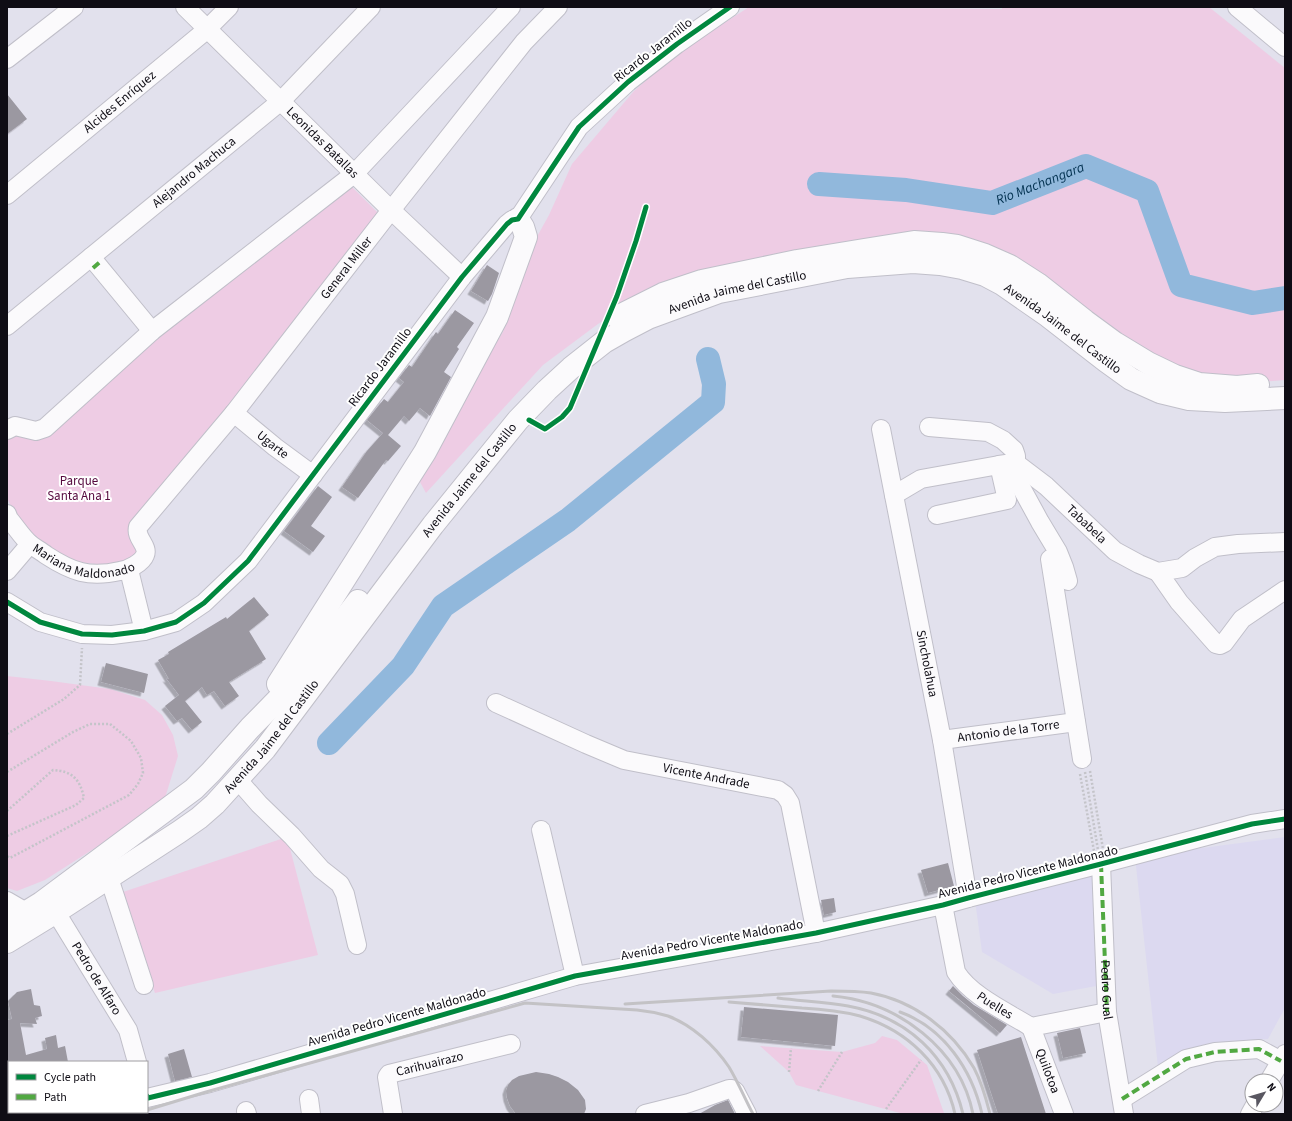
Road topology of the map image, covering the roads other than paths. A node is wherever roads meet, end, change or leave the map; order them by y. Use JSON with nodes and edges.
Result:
{"nodes":[{"id":1,"x":74,"y":7,"type":"edge"},
{"id":2,"x":185,"y":7,"type":"edge"},
{"id":3,"x":229,"y":7,"type":"edge"},
{"id":4,"x":371,"y":7,"type":"edge"},
{"id":5,"x":511,"y":7,"type":"edge"},
{"id":6,"x":558,"y":7,"type":"edge"},
{"id":7,"x":730,"y":7,"type":"edge"},
{"id":8,"x":1238,"y":7,"type":"edge"},
{"id":9,"x":208,"y":29,"type":"junction"},
{"id":10,"x":1285,"y":47,"type":"edge"},
{"id":11,"x":7,"y":59,"type":"edge"},
{"id":12,"x":281,"y":101,"type":"junction"},
{"id":13,"x":354,"y":174,"type":"junction"},
{"id":14,"x":7,"y":195,"type":"edge"},
{"id":15,"x":391,"y":210,"type":"junction"},
{"id":16,"x":518,"y":219,"type":"junction"},
{"id":17,"x":91,"y":257,"type":"junction"},
{"id":18,"x":462,"y":277,"type":"junction"},
{"id":19,"x":7,"y":326,"type":"edge"},
{"id":20,"x":152,"y":331,"type":"junction"},
{"id":21,"x":1285,"y":382,"type":"edge"},
{"id":22,"x":1285,"y":398,"type":"edge"},
{"id":23,"x":234,"y":413,"type":"junction"},
{"id":24,"x":929,"y":427,"type":"dead end"},
{"id":25,"x":881,"y":429,"type":"dead end"},
{"id":26,"x":7,"y":430,"type":"edge"},
{"id":27,"x":1017,"y":464,"type":"junction"},
{"id":28,"x":999,"y":465,"type":"junction"},
{"id":29,"x":313,"y":475,"type":"junction"},
{"id":30,"x":894,"y":495,"type":"junction"},
{"id":31,"x":7,"y":514,"type":"edge"},
{"id":32,"x":937,"y":515,"type":"dead end"},
{"id":33,"x":137,"y":531,"type":"joint"},
{"id":34,"x":1285,"y":542,"type":"edge"},
{"id":35,"x":30,"y":544,"type":"junction"},
{"id":36,"x":1050,"y":559,"type":"dead end"},
{"id":37,"x":129,"y":570,"type":"junction"},
{"id":38,"x":7,"y":571,"type":"edge"},
{"id":39,"x":1158,"y":572,"type":"junction"},
{"id":40,"x":1068,"y":581,"type":"dead end"},
{"id":41,"x":1285,"y":590,"type":"edge"},
{"id":42,"x":7,"y":602,"type":"edge"},
{"id":43,"x":144,"y":631,"type":"junction"},
{"id":44,"x":496,"y":703,"type":"dead end"},
{"id":45,"x":1076,"y":722,"type":"junction"},
{"id":46,"x":250,"y":728,"type":"junction"},
{"id":47,"x":942,"y":740,"type":"junction"},
{"id":48,"x":1084,"y":766,"type":"road end"},
{"id":49,"x":238,"y":780,"type":"junction"},
{"id":50,"x":1285,"y":819,"type":"edge"},
{"id":51,"x":541,"y":830,"type":"dead end"},
{"id":52,"x":1100,"y":856,"type":"junction"},
{"id":53,"x":108,"y":878,"type":"junction"},
{"id":54,"x":968,"y":898,"type":"junction"},
{"id":55,"x":7,"y":901,"type":"edge"},
{"id":56,"x":52,"y":905,"type":"junction"},
{"id":57,"x":943,"y":905,"type":"junction"},
{"id":58,"x":32,"y":917,"type":"junction"},
{"id":59,"x":7,"y":924,"type":"edge"},
{"id":60,"x":816,"y":933,"type":"junction"},
{"id":61,"x":7,"y":942,"type":"edge"},
{"id":62,"x":357,"y":946,"type":"dead end"},
{"id":63,"x":575,"y":976,"type":"junction"},
{"id":64,"x":144,"y":985,"type":"dead end"},
{"id":65,"x":1107,"y":1012,"type":"junction"},
{"id":66,"x":1031,"y":1027,"type":"junction"},
{"id":67,"x":511,"y":1044,"type":"dead end"},
{"id":68,"x":1283,"y":1057,"type":"edge"},
{"id":69,"x":138,"y":1061,"type":"edge"},
{"id":70,"x":1274,"y":1073,"type":"edge"},
{"id":71,"x":148,"y":1097,"type":"edge"},
{"id":72,"x":1123,"y":1107,"type":"edge"},
{"id":73,"x":689,"y":1108,"type":"edge"},
{"id":74,"x":393,"y":1114,"type":"edge"},
{"id":75,"x":645,"y":1114,"type":"edge"},
{"id":76,"x":747,"y":1114,"type":"edge"},
{"id":77,"x":1064,"y":1114,"type":"edge"}],
"edges":[{"from":1,"to":11,"type":"street"},
{"from":2,"to":9,"type":"street","name":"Leonidas Batallas"},
{"from":3,"to":9,"type":"street","name":"Alcides Enríquez"},
{"from":4,"to":12,"type":"street","name":"Alejandro Machuca"},
{"from":5,"to":13,"type":"street"},
{"from":6,"to":15,"type":"street","name":"General Miller"},
{"from":7,"to":16,"type":"street","name":"Ricardo Jaramillo"},
{"from":8,"to":10,"type":"street"},
{"from":9,"to":12,"type":"street","name":"Leonidas Batallas"},
{"from":9,"to":14,"type":"street","name":"Alcides Enríquez"},
{"from":12,"to":13,"type":"street","name":"Leonidas Batallas"},
{"from":12,"to":17,"type":"street","name":"Alejandro Machuca"},
{"from":13,"to":15,"type":"street","name":"Leonidas Batallas"},
{"from":13,"to":20,"type":"street"},
{"from":15,"to":18,"type":"street","name":"Leonidas Batallas"},
{"from":15,"to":23,"type":"street","name":"General Miller"},
{"from":16,"to":18,"type":"street","name":"Ricardo Jaramillo"},
{"from":16,"to":46,"type":"main road"},
{"from":17,"to":19,"type":"street","name":"Alejandro Machuca"},
{"from":17,"to":20,"type":"street"},
{"from":18,"to":29,"type":"street","name":"Ricardo Jaramillo"},
{"from":20,"to":26,"type":"street"},
{"from":21,"to":46,"type":"main road","name":"Avenida Jaime del Castillo"},
{"from":22,"to":49,"type":"main road","name":"Avenida Jaime del Castillo"},
{"from":23,"to":29,"type":"street","name":"Ugarte"},
{"from":23,"to":33,"type":"street","name":"General Miller"},
{"from":24,"to":27,"type":"street"},
{"from":25,"to":30,"type":"street","name":"Sincholahua"},
{"from":27,"to":28,"type":"street"},
{"from":27,"to":39,"type":"street","name":"Tababela"},
{"from":27,"to":40,"type":"street"},
{"from":28,"to":30,"type":"street"},
{"from":28,"to":32,"type":"street"},
{"from":29,"to":43,"type":"street","name":"Ricardo Jaramillo"},
{"from":30,"to":47,"type":"street","name":"Sincholahua"},
{"from":31,"to":35,"type":"street","name":"Mariana Maldonado"},
{"from":33,"to":37,"type":"street","name":"Mariana Maldonado"},
{"from":34,"to":39,"type":"street"},
{"from":35,"to":37,"type":"street","name":"Mariana Maldonado"},
{"from":35,"to":38,"type":"street"},
{"from":36,"to":45,"type":"street"},
{"from":37,"to":43,"type":"street"},
{"from":39,"to":41,"type":"street"},
{"from":42,"to":43,"type":"street","name":"Ricardo Jaramillo"},
{"from":44,"to":60,"type":"street","name":"Vicente Andrade"},
{"from":45,"to":47,"type":"street","name":"Antonio de la Torre"},
{"from":45,"to":48,"type":"street"},
{"from":46,"to":56,"type":"main road","name":"Avenida Jaime del Castillo"},
{"from":47,"to":54,"type":"street","name":"Sincholahua"},
{"from":49,"to":53,"type":"main road","name":"Avenida Jaime del Castillo"},
{"from":49,"to":62,"type":"street"},
{"from":50,"to":52,"type":"street","name":"Avenida Pedro Vicente Maldonado"},
{"from":51,"to":63,"type":"street"},
{"from":52,"to":54,"type":"street","name":"Avenida Pedro Vicente Maldonado"},
{"from":52,"to":65,"type":"street","name":"Pedro Gual"},
{"from":53,"to":56,"type":"main road","name":"Avenida Jaime del Castillo"},
{"from":53,"to":64,"type":"street"},
{"from":54,"to":57,"type":"street","name":"Avenida Pedro Vicente Maldonado"},
{"from":55,"to":58,"type":"street"},
{"from":56,"to":58,"type":"main road","name":"Avenida Jaime del Castillo"},
{"from":56,"to":69,"type":"street","name":"Pedro de Alfaro"},
{"from":57,"to":60,"type":"street","name":"Avenida Pedro Vicente Maldonado"},
{"from":57,"to":66,"type":"street","name":"Puelles"},
{"from":58,"to":59,"type":"main road","name":"Avenida Jaime del Castillo"},
{"from":58,"to":61,"type":"main road","name":"Avenida Jaime del Castillo"},
{"from":60,"to":63,"type":"street","name":"Avenida Pedro Vicente Maldonado"},
{"from":63,"to":71,"type":"street","name":"Avenida Pedro Vicente Maldonado"},
{"from":65,"to":66,"type":"street"},
{"from":65,"to":72,"type":"street","name":"Pedro Gual"},
{"from":66,"to":77,"type":"street","name":"Quilotoa"},
{"from":67,"to":74,"type":"street","name":"Carihuairazo"},
{"from":68,"to":70,"type":"street"},
{"from":68,"to":72,"type":"street"},
{"from":73,"to":75,"type":"street"},
{"from":73,"to":76,"type":"street"}]}
